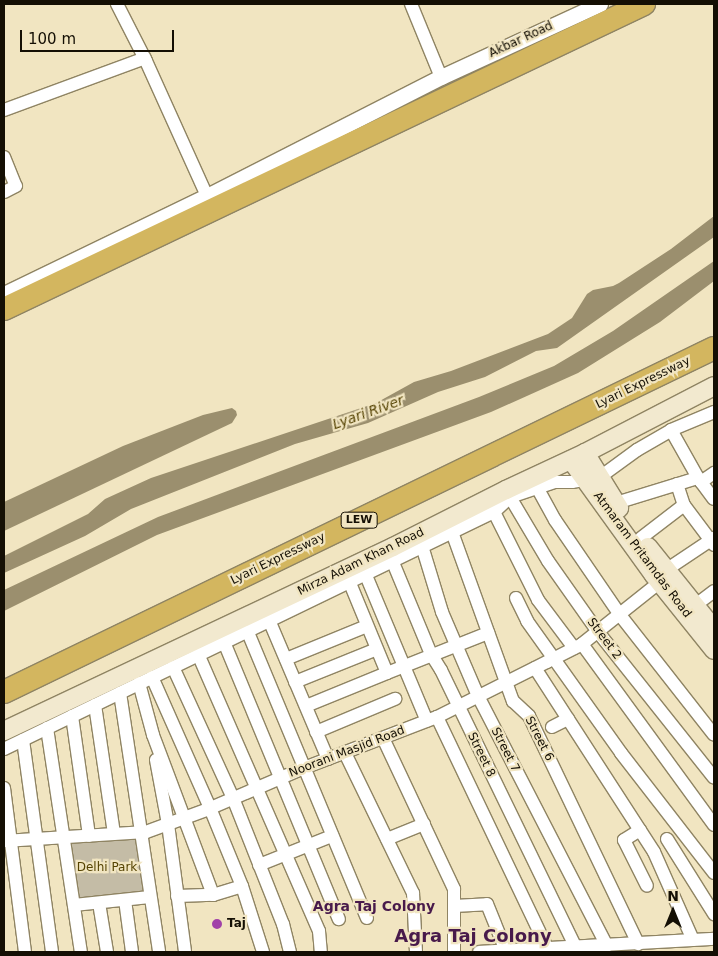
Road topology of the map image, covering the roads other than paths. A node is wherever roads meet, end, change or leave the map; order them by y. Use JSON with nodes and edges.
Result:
{"nodes":[{"id":1,"x":117,"y":4,"type":"edge"},
{"id":2,"x":411,"y":4,"type":"edge"},
{"id":3,"x":600,"y":4,"type":"edge"},
{"id":4,"x":644,"y":4,"type":"edge"},
{"id":5,"x":578,"y":8,"type":"edge"},
{"id":6,"x":145,"y":58,"type":"junction"},
{"id":7,"x":441,"y":77,"type":"junction"},
{"id":8,"x":4,"y":110,"type":"edge"},
{"id":9,"x":4,"y":157,"type":"edge"},
{"id":10,"x":4,"y":192,"type":"edge"},
{"id":11,"x":207,"y":196,"type":"junction"},
{"id":12,"x":4,"y":294,"type":"edge"},
{"id":13,"x":4,"y":309,"type":"edge"},
{"id":14,"x":714,"y":348,"type":"edge"},
{"id":15,"x":714,"y":386,"type":"edge"},
{"id":16,"x":714,"y":412,"type":"edge"},
{"id":17,"x":672,"y":430,"type":"junction"},
{"id":18,"x":578,"y":457,"type":"junction"},
{"id":19,"x":714,"y":473,"type":"edge"},
{"id":20,"x":592,"y":478,"type":"junction"},
{"id":21,"x":700,"y":480,"type":"junction"},
{"id":22,"x":535,"y":483,"type":"junction"},
{"id":23,"x":677,"y":484,"type":"junction"},
{"id":24,"x":508,"y":494,"type":"junction"},
{"id":25,"x":714,"y":500,"type":"edge"},
{"id":26,"x":616,"y":502,"type":"junction"},
{"id":27,"x":684,"y":505,"type":"junction"},
{"id":28,"x":494,"y":512,"type":"junction"},
{"id":29,"x":452,"y":532,"type":"junction"},
{"id":30,"x":641,"y":538,"type":"junction"},
{"id":31,"x":713,"y":541,"type":"edge"},
{"id":32,"x":422,"y":546,"type":"junction"},
{"id":33,"x":392,"y":560,"type":"junction"},
{"id":34,"x":365,"y":574,"type":"junction"},
{"id":35,"x":663,"y":576,"type":"junction"},
{"id":36,"x":349,"y":581,"type":"junction"},
{"id":37,"x":714,"y":591,"type":"edge"},
{"id":38,"x":516,"y":598,"type":"dead end"},
{"id":39,"x":690,"y":609,"type":"junction"},
{"id":40,"x":620,"y":615,"type":"junction"},
{"id":41,"x":269,"y":620,"type":"junction"},
{"id":42,"x":367,"y":626,"type":"junction"},
{"id":43,"x":714,"y":629,"type":"edge"},
{"id":44,"x":246,"y":630,"type":"junction"},
{"id":45,"x":598,"y":632,"type":"junction"},
{"id":46,"x":488,"y":633,"type":"junction"},
{"id":47,"x":224,"y":642,"type":"junction"},
{"id":48,"x":456,"y":645,"type":"junction"},
{"id":49,"x":578,"y":646,"type":"junction"},
{"id":50,"x":377,"y":649,"type":"junction"},
{"id":51,"x":714,"y":650,"type":"edge"},
{"id":52,"x":198,"y":654,"type":"junction"},
{"id":53,"x":432,"y":654,"type":"junction"},
{"id":54,"x":554,"y":658,"type":"junction"},
{"id":55,"x":286,"y":659,"type":"junction"},
{"id":56,"x":173,"y":666,"type":"junction"},
{"id":57,"x":404,"y":666,"type":"junction"},
{"id":58,"x":535,"y":668,"type":"junction"},
{"id":59,"x":387,"y":674,"type":"junction"},
{"id":60,"x":152,"y":677,"type":"junction"},
{"id":61,"x":505,"y":681,"type":"junction"},
{"id":62,"x":295,"y":682,"type":"junction"},
{"id":63,"x":139,"y":683,"type":"junction"},
{"id":64,"x":4,"y":692,"type":"edge"},
{"id":65,"x":120,"y":693,"type":"junction"},
{"id":66,"x":478,"y":696,"type":"junction"},
{"id":67,"x":395,"y":699,"type":"dead end"},
{"id":68,"x":95,"y":705,"type":"junction"},
{"id":69,"x":306,"y":706,"type":"junction"},
{"id":70,"x":457,"y":707,"type":"junction"},
{"id":71,"x":72,"y":716,"type":"junction"},
{"id":72,"x":568,"y":718,"type":"junction"},
{"id":73,"x":432,"y":719,"type":"junction"},
{"id":74,"x":552,"y":727,"type":"dead end"},
{"id":75,"x":48,"y":728,"type":"junction"},
{"id":76,"x":4,"y":731,"type":"edge"},
{"id":77,"x":316,"y":732,"type":"junction"},
{"id":78,"x":714,"y":735,"type":"edge"},
{"id":79,"x":383,"y":738,"type":"junction"},
{"id":80,"x":22,"y":740,"type":"junction"},
{"id":81,"x":4,"y":749,"type":"edge"},
{"id":82,"x":345,"y":753,"type":"junction"},
{"id":83,"x":160,"y":756,"type":"junction"},
{"id":84,"x":328,"y":759,"type":"junction"},
{"id":85,"x":304,"y":768,"type":"junction"},
{"id":86,"x":282,"y":777,"type":"junction"},
{"id":87,"x":714,"y":778,"type":"edge"},
{"id":88,"x":258,"y":787,"type":"junction"},
{"id":89,"x":4,"y":788,"type":"edge"},
{"id":90,"x":233,"y":798,"type":"junction"},
{"id":91,"x":210,"y":808,"type":"junction"},
{"id":92,"x":184,"y":818,"type":"junction"},
{"id":93,"x":168,"y":824,"type":"junction"},
{"id":94,"x":424,"y":824,"type":"junction"},
{"id":95,"x":714,"y":824,"type":"edge"},
{"id":96,"x":640,"y":830,"type":"junction"},
{"id":97,"x":139,"y":833,"type":"junction"},
{"id":98,"x":114,"y":834,"type":"junction"},
{"id":99,"x":89,"y":836,"type":"junction"},
{"id":100,"x":332,"y":836,"type":"junction"},
{"id":101,"x":64,"y":837,"type":"junction"},
{"id":102,"x":36,"y":838,"type":"junction"},
{"id":103,"x":387,"y":839,"type":"junction"},
{"id":104,"x":667,"y":839,"type":"dead end"},
{"id":105,"x":8,"y":840,"type":"edge"},
{"id":106,"x":309,"y":845,"type":"junction"},
{"id":107,"x":286,"y":854,"type":"junction"},
{"id":108,"x":259,"y":865,"type":"junction"},
{"id":109,"x":714,"y":873,"type":"edge"},
{"id":110,"x":242,"y":886,"type":"junction"},
{"id":111,"x":647,"y":886,"type":"dead end"},
{"id":112,"x":213,"y":895,"type":"junction"},
{"id":113,"x":177,"y":896,"type":"junction"},
{"id":114,"x":150,"y":898,"type":"junction"},
{"id":115,"x":125,"y":900,"type":"junction"},
{"id":116,"x":99,"y":902,"type":"junction"},
{"id":117,"x":74,"y":905,"type":"junction"},
{"id":118,"x":454,"y":906,"type":"junction"},
{"id":119,"x":714,"y":914,"type":"edge"},
{"id":120,"x":367,"y":918,"type":"dead end"},
{"id":121,"x":339,"y":919,"type":"dead end"},
{"id":122,"x":714,"y":939,"type":"edge"},
{"id":123,"x":693,"y":940,"type":"junction"},
{"id":124,"x":607,"y":946,"type":"junction"},
{"id":125,"x":644,"y":947,"type":"edge"},
{"id":126,"x":681,"y":947,"type":"edge"},
{"id":127,"x":583,"y":949,"type":"edge"},
{"id":128,"x":622,"y":949,"type":"edge"},
{"id":129,"x":551,"y":950,"type":"edge"},
{"id":130,"x":506,"y":951,"type":"edge"},
{"id":131,"x":522,"y":951,"type":"edge"},
{"id":132,"x":25,"y":952,"type":"edge"},
{"id":133,"x":52,"y":952,"type":"edge"},
{"id":134,"x":81,"y":952,"type":"edge"},
{"id":135,"x":107,"y":952,"type":"edge"},
{"id":136,"x":132,"y":952,"type":"edge"},
{"id":137,"x":159,"y":952,"type":"edge"},
{"id":138,"x":185,"y":952,"type":"edge"},
{"id":139,"x":263,"y":952,"type":"edge"},
{"id":140,"x":290,"y":952,"type":"edge"},
{"id":141,"x":321,"y":952,"type":"edge"},
{"id":142,"x":416,"y":952,"type":"edge"},
{"id":143,"x":454,"y":952,"type":"edge"},
{"id":144,"x":480,"y":952,"type":"edge"}],
"edges":[{"from":1,"to":6,"type":"street"},
{"from":2,"to":7,"type":"street"},
{"from":3,"to":5,"type":"street","name":"Akbar Road"},
{"from":4,"to":13,"type":"highway"},
{"from":5,"to":7,"type":"street","name":"Akbar Road"},
{"from":6,"to":8,"type":"street"},
{"from":6,"to":11,"type":"street"},
{"from":7,"to":11,"type":"street","name":"Akbar Road"},
{"from":9,"to":10,"type":"street"},
{"from":11,"to":12,"type":"street","name":"Akbar Road"},
{"from":14,"to":64,"type":"highway","name":"Lyari Expressway","number":"LEW"},
{"from":15,"to":18,"type":"main road","name":"Mirza Adam Khan Road"},
{"from":16,"to":17,"type":"street"},
{"from":17,"to":20,"type":"street"},
{"from":17,"to":21,"type":"street"},
{"from":18,"to":20,"type":"main road","name":"Atmaram Pritamdas Road"},
{"from":18,"to":22,"type":"main road","name":"Mirza Adam Khan Road"},
{"from":19,"to":21,"type":"street"},
{"from":20,"to":22,"type":"street"},
{"from":20,"to":26,"type":"main road","name":"Atmaram Pritamdas Road"},
{"from":20,"to":35,"type":"main road","name":"Atmaram Pritamdas Road"},
{"from":21,"to":23,"type":"street"},
{"from":21,"to":25,"type":"street"},
{"from":22,"to":24,"type":"main road","name":"Mirza Adam Khan Road"},
{"from":22,"to":40,"type":"street"},
{"from":23,"to":26,"type":"street"},
{"from":23,"to":27,"type":"street"},
{"from":24,"to":28,"type":"street"},
{"from":24,"to":45,"type":"street","name":"Street 2"},
{"from":24,"to":76,"type":"main road","name":"Mirza Adam Khan Road"},
{"from":26,"to":30,"type":"main road","name":"Atmaram Pritamdas Road"},
{"from":27,"to":30,"type":"street"},
{"from":27,"to":31,"type":"street"},
{"from":28,"to":29,"type":"street"},
{"from":28,"to":49,"type":"street"},
{"from":29,"to":32,"type":"street"},
{"from":29,"to":46,"type":"street","name":"Street 6"},
{"from":30,"to":35,"type":"main road","name":"Atmaram Pritamdas Road"},
{"from":31,"to":35,"type":"street","name":"Noorani Masjid Road"},
{"from":32,"to":33,"type":"street"},
{"from":32,"to":48,"type":"street","name":"Street 7"},
{"from":33,"to":34,"type":"street"},
{"from":33,"to":53,"type":"street","name":"Street 8"},
{"from":34,"to":36,"type":"street"},
{"from":34,"to":57,"type":"street"},
{"from":35,"to":39,"type":"main road","name":"Atmaram Pritamdas Road"},
{"from":35,"to":40,"type":"street","name":"Noorani Masjid Road"},
{"from":36,"to":41,"type":"street"},
{"from":36,"to":42,"type":"street"},
{"from":37,"to":39,"type":"street"},
{"from":38,"to":54,"type":"street"},
{"from":39,"to":43,"type":"main road","name":"Atmaram Pritamdas Road"},
{"from":39,"to":51,"type":"main road","name":"Atmaram Pritamdas Road"},
{"from":40,"to":45,"type":"street","name":"Noorani Masjid Road"},
{"from":40,"to":78,"type":"street"},
{"from":41,"to":44,"type":"street"},
{"from":41,"to":55,"type":"street"},
{"from":42,"to":50,"type":"street"},
{"from":42,"to":55,"type":"street"},
{"from":44,"to":47,"type":"street"},
{"from":44,"to":85,"type":"street"},
{"from":45,"to":49,"type":"street","name":"Noorani Masjid Road"},
{"from":45,"to":87,"type":"street","name":"Street 2"},
{"from":46,"to":48,"type":"street"},
{"from":46,"to":61,"type":"street","name":"Street 6"},
{"from":47,"to":52,"type":"street"},
{"from":47,"to":86,"type":"street"},
{"from":48,"to":53,"type":"street"},
{"from":48,"to":66,"type":"street","name":"Street 7"},
{"from":49,"to":54,"type":"street","name":"Noorani Masjid Road"},
{"from":49,"to":95,"type":"street"},
{"from":50,"to":59,"type":"street"},
{"from":50,"to":62,"type":"street"},
{"from":52,"to":56,"type":"street"},
{"from":52,"to":88,"type":"street"},
{"from":53,"to":57,"type":"street"},
{"from":53,"to":70,"type":"street","name":"Street 8"},
{"from":54,"to":58,"type":"street","name":"Noorani Masjid Road"},
{"from":54,"to":109,"type":"street"},
{"from":55,"to":62,"type":"street"},
{"from":56,"to":60,"type":"street"},
{"from":56,"to":90,"type":"street"},
{"from":57,"to":59,"type":"street"},
{"from":57,"to":73,"type":"street"},
{"from":58,"to":61,"type":"street","name":"Noorani Masjid Road"},
{"from":58,"to":72,"type":"street"},
{"from":59,"to":69,"type":"street"},
{"from":60,"to":63,"type":"street"},
{"from":60,"to":91,"type":"street"},
{"from":61,"to":66,"type":"street","name":"Noorani Masjid Road"},
{"from":61,"to":125,"type":"street","name":"Street 6"},
{"from":62,"to":69,"type":"street"},
{"from":63,"to":65,"type":"street"},
{"from":63,"to":83,"type":"street"},
{"from":65,"to":68,"type":"street"},
{"from":65,"to":97,"type":"street"},
{"from":66,"to":70,"type":"street","name":"Noorani Masjid Road"},
{"from":66,"to":124,"type":"street","name":"Street 7"},
{"from":67,"to":77,"type":"street"},
{"from":68,"to":71,"type":"street"},
{"from":68,"to":98,"type":"street"},
{"from":69,"to":77,"type":"street"},
{"from":70,"to":73,"type":"street","name":"Noorani Masjid Road"},
{"from":70,"to":127,"type":"street","name":"Street 8"},
{"from":71,"to":75,"type":"street"},
{"from":71,"to":99,"type":"street"},
{"from":72,"to":74,"type":"street"},
{"from":72,"to":96,"type":"street"},
{"from":73,"to":79,"type":"street","name":"Noorani Masjid Road"},
{"from":73,"to":129,"type":"street"},
{"from":75,"to":80,"type":"street"},
{"from":75,"to":101,"type":"street"},
{"from":77,"to":84,"type":"street"},
{"from":79,"to":82,"type":"street","name":"Noorani Masjid Road"},
{"from":79,"to":94,"type":"street"},
{"from":80,"to":81,"type":"street"},
{"from":80,"to":102,"type":"street"},
{"from":82,"to":84,"type":"street","name":"Noorani Masjid Road"},
{"from":82,"to":103,"type":"street"},
{"from":83,"to":92,"type":"street"},
{"from":83,"to":93,"type":"street"},
{"from":84,"to":85,"type":"street","name":"Noorani Masjid Road"},
{"from":85,"to":86,"type":"street","name":"Noorani Masjid Road"},
{"from":85,"to":100,"type":"street"},
{"from":86,"to":88,"type":"street","name":"Noorani Masjid Road"},
{"from":86,"to":106,"type":"street"},
{"from":88,"to":90,"type":"street","name":"Noorani Masjid Road"},
{"from":88,"to":107,"type":"street"},
{"from":89,"to":105,"type":"street"},
{"from":90,"to":91,"type":"street","name":"Noorani Masjid Road"},
{"from":90,"to":108,"type":"street"},
{"from":91,"to":92,"type":"street","name":"Noorani Masjid Road"},
{"from":91,"to":110,"type":"street"},
{"from":92,"to":93,"type":"street","name":"Noorani Masjid Road"},
{"from":92,"to":112,"type":"street"},
{"from":93,"to":97,"type":"street","name":"Noorani Masjid Road"},
{"from":93,"to":113,"type":"street"},
{"from":94,"to":103,"type":"street"},
{"from":94,"to":118,"type":"street"},
{"from":96,"to":111,"type":"street"},
{"from":96,"to":123,"type":"street"},
{"from":97,"to":98,"type":"street","name":"Noorani Masjid Road"},
{"from":97,"to":114,"type":"street"},
{"from":98,"to":99,"type":"street","name":"Noorani Masjid Road"},
{"from":99,"to":101,"type":"street","name":"Noorani Masjid Road"},
{"from":100,"to":106,"type":"street"},
{"from":100,"to":120,"type":"street"},
{"from":101,"to":102,"type":"street","name":"Noorani Masjid Road"},
{"from":101,"to":117,"type":"street"},
{"from":102,"to":105,"type":"street","name":"Noorani Masjid Road"},
{"from":102,"to":133,"type":"street"},
{"from":103,"to":142,"type":"street"},
{"from":104,"to":119,"type":"street"},
{"from":105,"to":132,"type":"street"},
{"from":106,"to":107,"type":"street"},
{"from":106,"to":121,"type":"street"},
{"from":107,"to":108,"type":"street"},
{"from":107,"to":141,"type":"street"},
{"from":108,"to":140,"type":"street"},
{"from":110,"to":112,"type":"street"},
{"from":110,"to":139,"type":"street"},
{"from":112,"to":113,"type":"street"},
{"from":113,"to":138,"type":"street"},
{"from":114,"to":115,"type":"street"},
{"from":114,"to":137,"type":"street"},
{"from":115,"to":116,"type":"street"},
{"from":115,"to":136,"type":"street"},
{"from":116,"to":117,"type":"street"},
{"from":116,"to":135,"type":"street"},
{"from":117,"to":134,"type":"street"},
{"from":118,"to":130,"type":"street"},
{"from":118,"to":143,"type":"street"},
{"from":122,"to":123,"type":"street"},
{"from":123,"to":126,"type":"street"},
{"from":124,"to":127,"type":"street"},
{"from":124,"to":128,"type":"street"},
{"from":125,"to":126,"type":"street"},
{"from":125,"to":128,"type":"street"},
{"from":127,"to":129,"type":"street"},
{"from":129,"to":131,"type":"street"},
{"from":130,"to":131,"type":"street"},
{"from":130,"to":144,"type":"street"}]}
